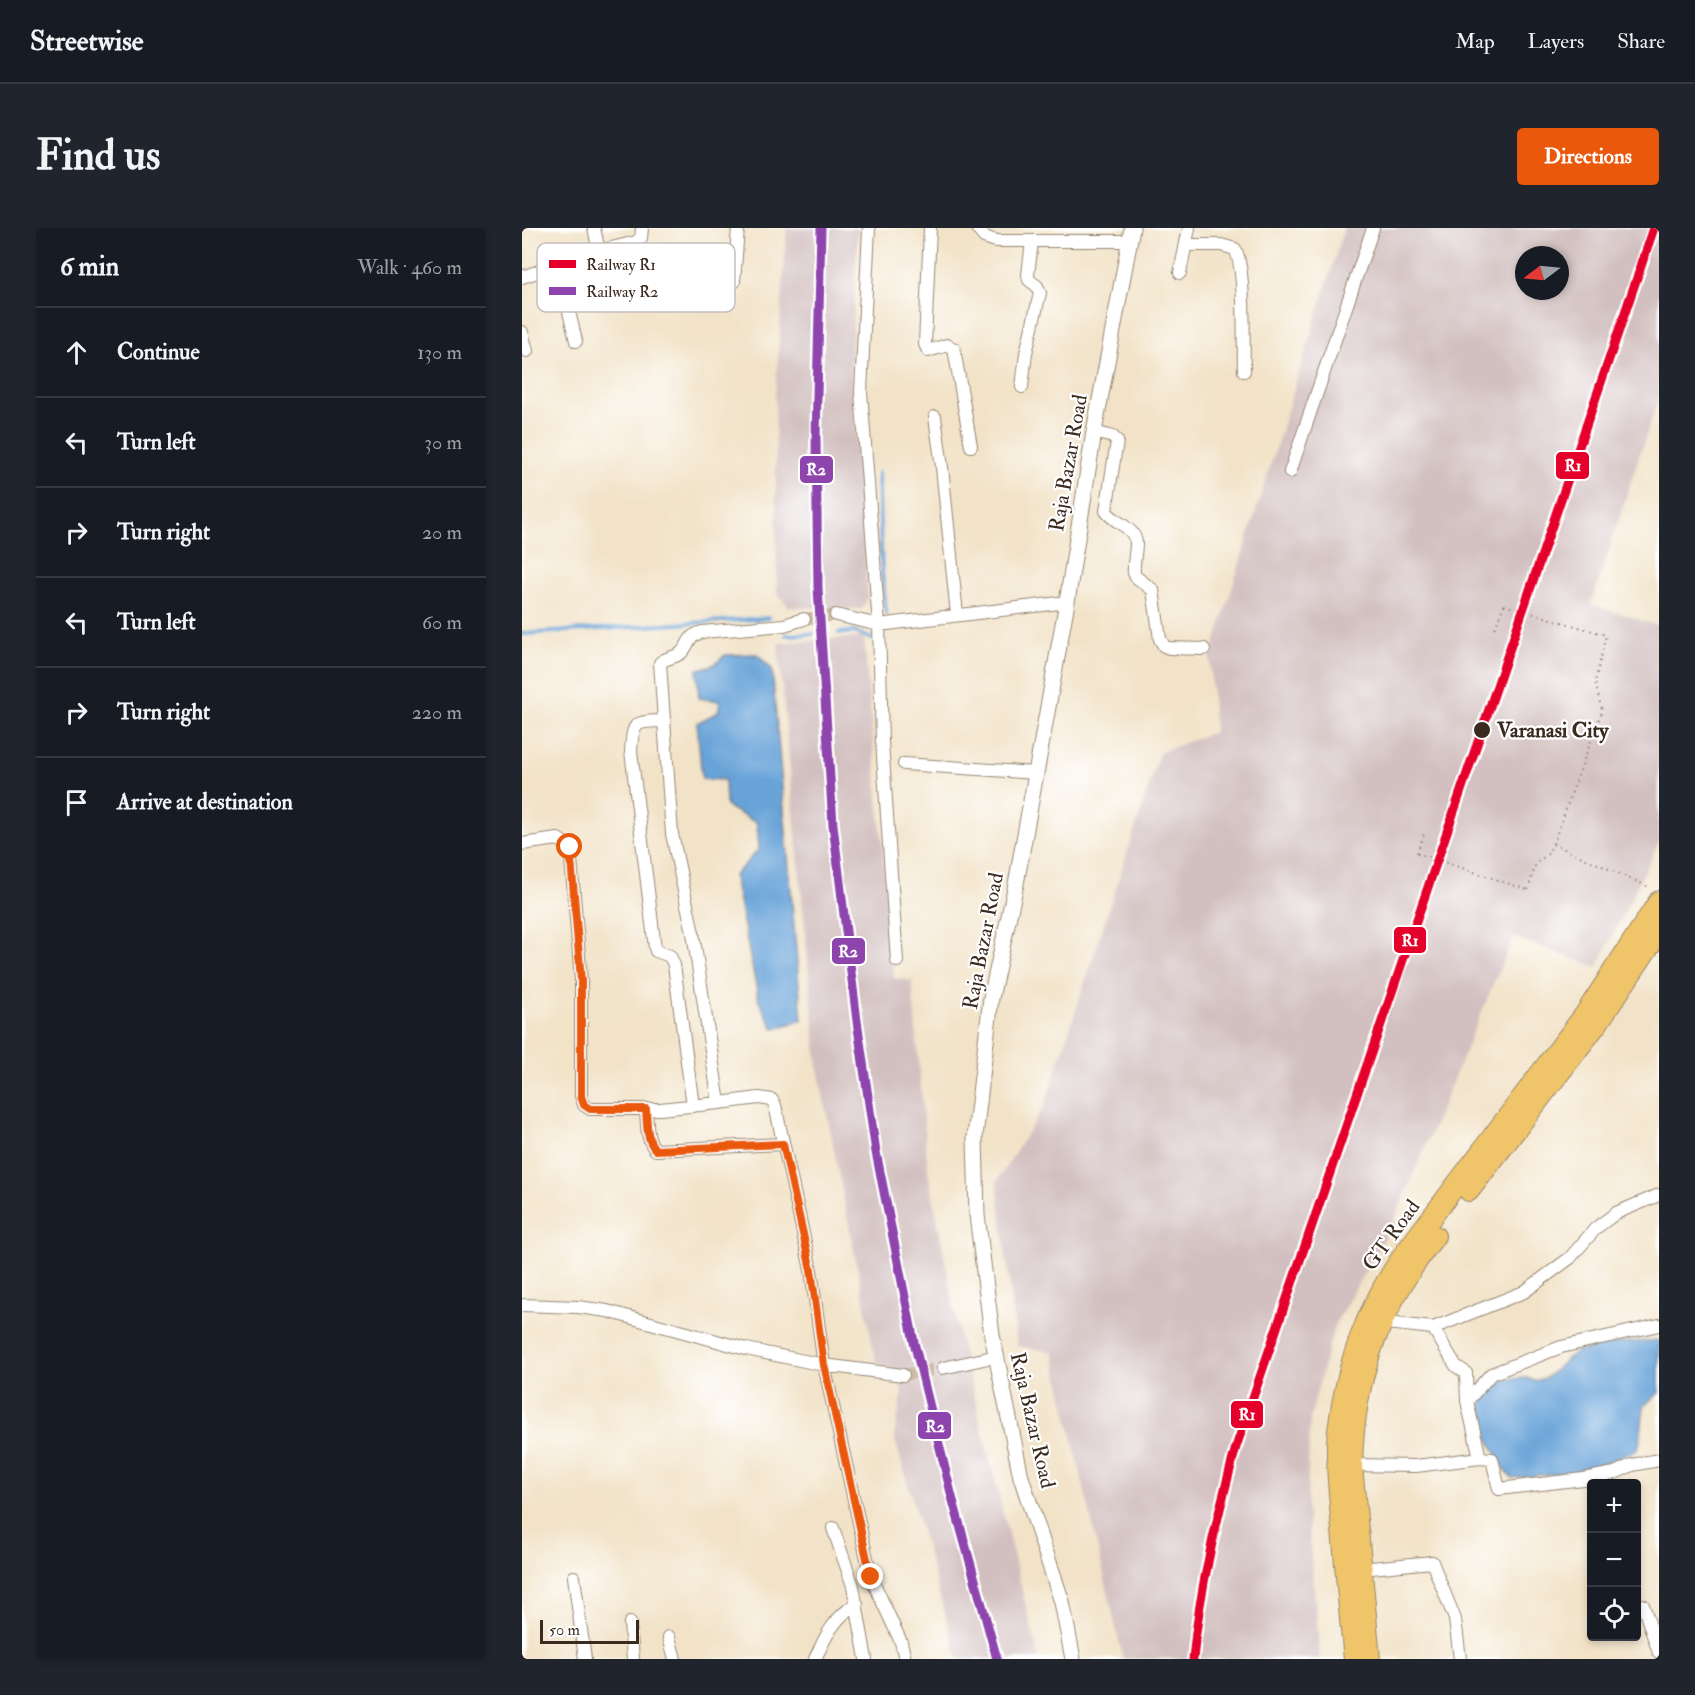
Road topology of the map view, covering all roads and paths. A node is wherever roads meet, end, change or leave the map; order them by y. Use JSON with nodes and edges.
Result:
{"nodes":[{"id":1,"x":594,"y":228,"type":"edge"},
{"id":2,"x":642,"y":228,"type":"edge"},
{"id":3,"x":738,"y":228,"type":"edge"},
{"id":4,"x":869,"y":228,"type":"edge"},
{"id":5,"x":930,"y":228,"type":"edge"},
{"id":6,"x":977,"y":228,"type":"edge"},
{"id":7,"x":1189,"y":228,"type":"edge"},
{"id":8,"x":1373,"y":228,"type":"edge"},
{"id":9,"x":1131,"y":235,"type":"edge"},
{"id":10,"x":1032,"y":241,"type":"junction"},
{"id":11,"x":597,"y":243,"type":"edge"},
{"id":12,"x":632,"y":243,"type":"edge"},
{"id":13,"x":1186,"y":245,"type":"junction"},
{"id":14,"x":735,"y":268,"type":"edge"},
{"id":15,"x":537,"y":272,"type":"edge"},
{"id":16,"x":1180,"y":273,"type":"dead end"},
{"id":17,"x":522,"y":277,"type":"edge"},
{"id":18,"x":569,"y":312,"type":"edge"},
{"id":19,"x":522,"y":332,"type":"edge"},
{"id":20,"x":576,"y":340,"type":"dead end"},
{"id":21,"x":527,"y":351,"type":"dead end"},
{"id":22,"x":1244,"y":371,"type":"dead end"},
{"id":23,"x":1022,"y":387,"type":"dead end"},
{"id":24,"x":935,"y":417,"type":"dead end"},
{"id":25,"x":1094,"y":432,"type":"junction"},
{"id":26,"x":971,"y":446,"type":"dead end"},
{"id":27,"x":1290,"y":472,"type":"dead end"},
{"id":28,"x":1067,"y":602,"type":"junction"},
{"id":29,"x":836,"y":615,"type":"tunnel mouth"},
{"id":30,"x":957,"y":615,"type":"junction"},
{"id":31,"x":804,"y":619,"type":"tunnel mouth"},
{"id":32,"x":879,"y":625,"type":"junction"},
{"id":33,"x":1495,"y":628,"type":"dead end"},
{"id":34,"x":1204,"y":649,"type":"dead end"},
{"id":35,"x":663,"y":721,"type":"junction"},
{"id":36,"x":904,"y":764,"type":"dead end"},
{"id":37,"x":1036,"y":773,"type":"junction"},
{"id":38,"x":1424,"y":834,"type":"dead end"},
{"id":39,"x":522,"y":844,"type":"edge"},
{"id":40,"x":1553,"y":844,"type":"junction"},
{"id":41,"x":1655,"y":895,"type":"edge"},
{"id":42,"x":1659,"y":932,"type":"edge"},
{"id":43,"x":897,"y":961,"type":"dead end"},
{"id":44,"x":718,"y":1103,"type":"junction"},
{"id":45,"x":693,"y":1106,"type":"junction"},
{"id":46,"x":646,"y":1109,"type":"junction"},
{"id":47,"x":783,"y":1144,"type":"junction"},
{"id":48,"x":1659,"y":1195,"type":"edge"},
{"id":49,"x":522,"y":1305,"type":"edge"},
{"id":50,"x":1373,"y":1321,"type":"junction"},
{"id":51,"x":1659,"y":1325,"type":"edge"},
{"id":52,"x":1433,"y":1328,"type":"junction"},
{"id":53,"x":997,"y":1356,"type":"junction"},
{"id":54,"x":824,"y":1365,"type":"junction"},
{"id":55,"x":943,"y":1368,"type":"tunnel mouth"},
{"id":56,"x":903,"y":1375,"type":"tunnel mouth"},
{"id":57,"x":1467,"y":1401,"type":"junction"},
{"id":58,"x":1480,"y":1458,"type":"junction"},
{"id":59,"x":1659,"y":1460,"type":"edge"},
{"id":60,"x":1352,"y":1465,"type":"junction"},
{"id":61,"x":833,"y":1528,"type":"dead end"},
{"id":62,"x":1350,"y":1533,"type":"junction"},
{"id":63,"x":1361,"y":1569,"type":"junction"},
{"id":64,"x":574,"y":1577,"type":"dead end"},
{"id":65,"x":871,"y":1577,"type":"junction"},
{"id":66,"x":852,"y":1582,"type":"junction"},
{"id":67,"x":857,"y":1604,"type":"junction"},
{"id":68,"x":1643,"y":1605,"type":"dead end"},
{"id":69,"x":630,"y":1623,"type":"dead end"},
{"id":70,"x":669,"y":1637,"type":"dead end"},
{"id":71,"x":1659,"y":1653,"type":"edge"},
{"id":72,"x":585,"y":1659,"type":"edge"},
{"id":73,"x":633,"y":1659,"type":"edge"},
{"id":74,"x":675,"y":1659,"type":"edge"},
{"id":75,"x":815,"y":1659,"type":"edge"},
{"id":76,"x":866,"y":1659,"type":"edge"},
{"id":77,"x":905,"y":1659,"type":"edge"},
{"id":78,"x":1073,"y":1659,"type":"edge"},
{"id":79,"x":1354,"y":1659,"type":"edge"},
{"id":80,"x":1370,"y":1659,"type":"edge"},
{"id":81,"x":1460,"y":1659,"type":"edge"}],
"edges":[{"from":1,"to":11,"type":"street"},
{"from":2,"to":12,"type":"street"},
{"from":3,"to":14,"type":"street"},
{"from":4,"to":32,"type":"street"},
{"from":5,"to":26,"type":"street"},
{"from":6,"to":10,"type":"street"},
{"from":7,"to":13,"type":"street"},
{"from":8,"to":27,"type":"street"},
{"from":9,"to":10,"type":"street"},
{"from":9,"to":25,"type":"street","name":"Raja Bazar Road"},
{"from":10,"to":23,"type":"street"},
{"from":13,"to":16,"type":"street"},
{"from":13,"to":22,"type":"street"},
{"from":15,"to":17,"type":"street"},
{"from":18,"to":20,"type":"street"},
{"from":19,"to":21,"type":"street"},
{"from":24,"to":30,"type":"street"},
{"from":25,"to":28,"type":"street","name":"Raja Bazar Road"},
{"from":25,"to":34,"type":"street"},
{"from":28,"to":30,"type":"street"},
{"from":28,"to":37,"type":"street","name":"Raja Bazar Road"},
{"from":29,"to":32,"type":"street"},
{"from":30,"to":32,"type":"street"},
{"from":31,"to":35,"type":"street"},
{"from":32,"to":43,"type":"street"},
{"from":33,"to":40,"type":"path","bridge":true},
{"from":35,"to":44,"type":"street"},
{"from":35,"to":45,"type":"street"},
{"from":36,"to":37,"type":"street"},
{"from":37,"to":53,"type":"street","name":"Raja Bazar Road"},
{"from":38,"to":40,"type":"path","bridge":true},
{"from":39,"to":46,"type":"street"},
{"from":40,"to":41,"type":"path"},
{"from":41,"to":50,"type":"highway","name":"GT Road"},
{"from":42,"to":50,"type":"highway","name":"GT Road"},
{"from":44,"to":45,"type":"street"},
{"from":44,"to":47,"type":"street"},
{"from":45,"to":46,"type":"street"},
{"from":46,"to":47,"type":"street"},
{"from":47,"to":54,"type":"street"},
{"from":48,"to":52,"type":"street"},
{"from":49,"to":54,"type":"street"},
{"from":50,"to":52,"type":"street"},
{"from":50,"to":60,"type":"highway","name":"GT Road"},
{"from":50,"to":62,"type":"highway","name":"GT Road"},
{"from":51,"to":57,"type":"street"},
{"from":52,"to":57,"type":"street"},
{"from":53,"to":55,"type":"street"},
{"from":53,"to":78,"type":"street","name":"Raja Bazar Road"},
{"from":54,"to":56,"type":"street"},
{"from":54,"to":65,"type":"street"},
{"from":57,"to":58,"type":"street"},
{"from":58,"to":59,"type":"street"},
{"from":58,"to":60,"type":"street"},
{"from":60,"to":62,"type":"highway","name":"GT Road"},
{"from":61,"to":66,"type":"street"},
{"from":62,"to":63,"type":"highway","name":"GT Road"},
{"from":62,"to":79,"type":"highway","name":"GT Road"},
{"from":63,"to":80,"type":"highway","name":"GT Road"},
{"from":63,"to":81,"type":"street"},
{"from":64,"to":72,"type":"street"},
{"from":65,"to":66,"type":"street"},
{"from":65,"to":77,"type":"street"},
{"from":66,"to":67,"type":"street"},
{"from":67,"to":75,"type":"street"},
{"from":67,"to":76,"type":"street"},
{"from":68,"to":71,"type":"street"},
{"from":69,"to":73,"type":"street"},
{"from":70,"to":74,"type":"street"}]}
